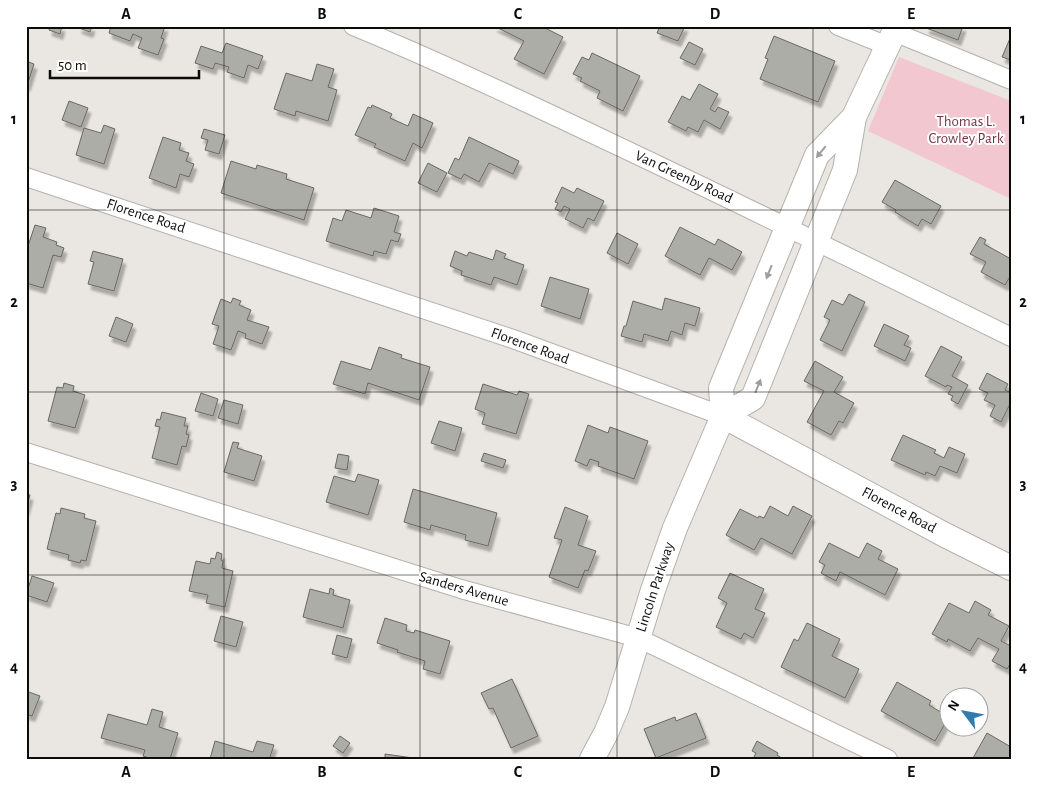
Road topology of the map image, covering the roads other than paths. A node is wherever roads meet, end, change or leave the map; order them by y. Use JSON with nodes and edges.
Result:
{"nodes":[{"id":1,"x":352,"y":26,"type":"edge"},
{"id":2,"x":838,"y":26,"type":"edge"},
{"id":3,"x":893,"y":35,"type":"edge"},
{"id":4,"x":1011,"y":80,"type":"edge"},
{"id":5,"x":854,"y":116,"type":"junction"},
{"id":6,"x":26,"y":177,"type":"edge"},
{"id":7,"x":787,"y":227,"type":"junction"},
{"id":8,"x":816,"y":241,"type":"junction"},
{"id":9,"x":1011,"y":337,"type":"edge"},
{"id":10,"x":722,"y":416,"type":"junction"},
{"id":11,"x":26,"y":452,"type":"edge"},
{"id":12,"x":1011,"y":568,"type":"edge"},
{"id":13,"x":638,"y":638,"type":"junction"},
{"id":14,"x":592,"y":759,"type":"edge"},
{"id":15,"x":888,"y":759,"type":"edge"}],
"edges":[{"from":1,"to":7,"type":"street","name":"Van Greenby Road"},
{"from":2,"to":3,"type":"street"},
{"from":3,"to":4,"type":"street"},
{"from":3,"to":5,"type":"street"},
{"from":5,"to":7,"type":"street","name":"Lincoln Parkway","one_way":true},
{"from":5,"to":8,"type":"street"},
{"from":6,"to":10,"type":"street","name":"Florence Road"},
{"from":7,"to":8,"type":"street","name":"Van Greenby Road"},
{"from":7,"to":10,"type":"street","name":"Lincoln Parkway","one_way":true},
{"from":8,"to":9,"type":"street","name":"Van Greenby Road"},
{"from":10,"to":8,"type":"street","one_way":true},
{"from":10,"to":12,"type":"street","name":"Florence Road"},
{"from":10,"to":13,"type":"street","name":"Lincoln Parkway"},
{"from":11,"to":13,"type":"street","name":"Sanders Avenue"},
{"from":13,"to":14,"type":"street","name":"Lincoln Parkway"},
{"from":13,"to":15,"type":"street","name":"Sanders Avenue"}]}
